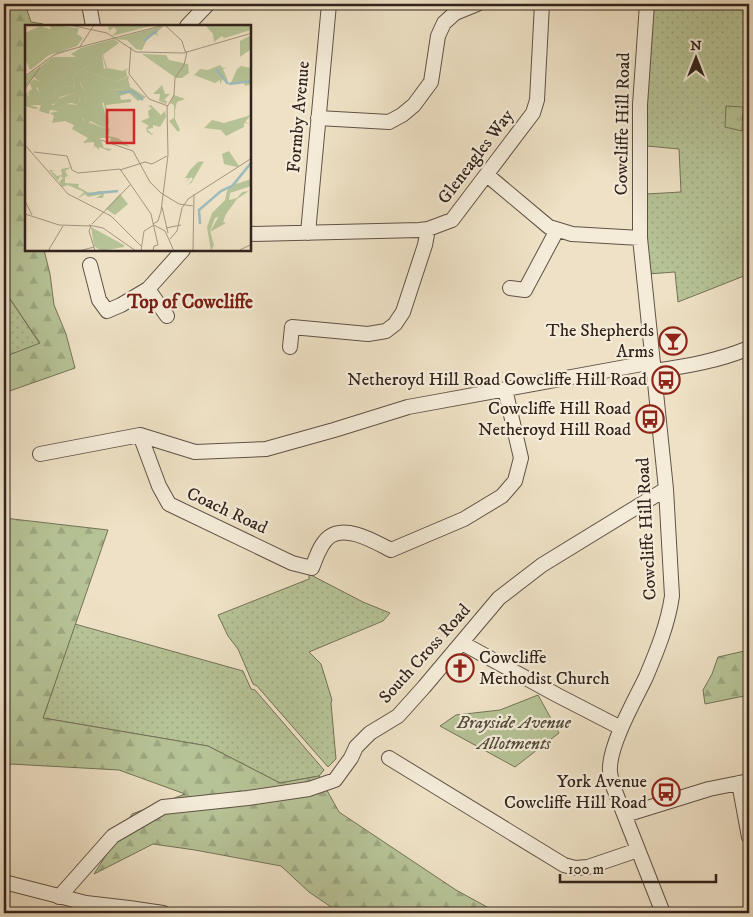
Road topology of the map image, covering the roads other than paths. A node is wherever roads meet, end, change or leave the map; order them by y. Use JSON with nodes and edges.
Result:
{"nodes":[{"id":1,"x":89,"y":4,"type":"edge"},
{"id":2,"x":208,"y":4,"type":"edge"},
{"id":3,"x":329,"y":4,"type":"edge"},
{"id":4,"x":477,"y":4,"type":"edge"},
{"id":5,"x":542,"y":4,"type":"edge"},
{"id":6,"x":647,"y":4,"type":"edge"},
{"id":7,"x":93,"y":25,"type":"edge"},
{"id":8,"x":188,"y":25,"type":"edge"},
{"id":9,"x":318,"y":118,"type":"junction"},
{"id":10,"x":487,"y":175,"type":"junction"},
{"id":11,"x":428,"y":229,"type":"junction"},
{"id":12,"x":557,"y":230,"type":"junction"},
{"id":13,"x":308,"y":233,"type":"junction"},
{"id":14,"x":251,"y":234,"type":"edge"},
{"id":15,"x":640,"y":238,"type":"junction"},
{"id":16,"x":182,"y":251,"type":"edge"},
{"id":17,"x":90,"y":265,"type":"dead end"},
{"id":18,"x":510,"y":288,"type":"dead end"},
{"id":19,"x":148,"y":289,"type":"junction"},
{"id":20,"x":167,"y":316,"type":"dead end"},
{"id":21,"x":290,"y":347,"type":"dead end"},
{"id":22,"x":749,"y":348,"type":"edge"},
{"id":23,"x":654,"y":367,"type":"junction"},
{"id":24,"x":505,"y":389,"type":"junction"},
{"id":25,"x":140,"y":435,"type":"junction"},
{"id":26,"x":40,"y":454,"type":"dead end"},
{"id":27,"x":666,"y":488,"type":"junction"},
{"id":28,"x":462,"y":643,"type":"junction"},
{"id":29,"x":622,"y":728,"type":"junction"},
{"id":30,"x":389,"y":758,"type":"dead end"},
{"id":31,"x":744,"y":782,"type":"edge"},
{"id":32,"x":625,"y":815,"type":"junction"},
{"id":33,"x":749,"y":837,"type":"edge"},
{"id":34,"x":638,"y":850,"type":"junction"},
{"id":35,"x":4,"y":882,"type":"edge"},
{"id":36,"x":59,"y":897,"type":"junction"},
{"id":37,"x":163,"y":913,"type":"edge"},
{"id":38,"x":662,"y":913,"type":"edge"}],
"edges":[{"from":1,"to":7,"type":"street"},
{"from":2,"to":8,"type":"street"},
{"from":3,"to":9,"type":"street","name":"Formby Avenue"},
{"from":4,"to":9,"type":"street"},
{"from":5,"to":10,"type":"street","name":"Gleneagles Way"},
{"from":6,"to":15,"type":"street","name":"Cowcliffe Hill Road"},
{"from":9,"to":13,"type":"street","name":"Formby Avenue"},
{"from":10,"to":11,"type":"street","name":"Gleneagles Way"},
{"from":10,"to":12,"type":"street"},
{"from":11,"to":13,"type":"street","name":"Gleneagles Way"},
{"from":11,"to":21,"type":"street"},
{"from":12,"to":15,"type":"street"},
{"from":12,"to":18,"type":"street"},
{"from":13,"to":14,"type":"street","name":"Gleneagles Way"},
{"from":15,"to":23,"type":"street","name":"Cowcliffe Hill Road"},
{"from":16,"to":19,"type":"street"},
{"from":17,"to":19,"type":"street"},
{"from":19,"to":20,"type":"street"},
{"from":22,"to":23,"type":"street"},
{"from":23,"to":24,"type":"street"},
{"from":23,"to":27,"type":"street","name":"Cowcliffe Hill Road"},
{"from":24,"to":25,"type":"street"},
{"from":24,"to":25,"type":"street","name":"Coach Road"},
{"from":25,"to":26,"type":"street"},
{"from":27,"to":28,"type":"street","name":"South Cross Road"},
{"from":27,"to":29,"type":"street","name":"Cowcliffe Hill Road"},
{"from":28,"to":29,"type":"street"},
{"from":28,"to":36,"type":"street","name":"South Cross Road"},
{"from":29,"to":32,"type":"street","name":"Cowcliffe Hill Road"},
{"from":30,"to":34,"type":"street"},
{"from":31,"to":32,"type":"street"},
{"from":31,"to":33,"type":"street"},
{"from":32,"to":34,"type":"street","name":"Cowcliffe Hill Road"},
{"from":34,"to":38,"type":"street","name":"Cowcliffe Hill Road"},
{"from":35,"to":36,"type":"street"},
{"from":36,"to":37,"type":"street"}]}
